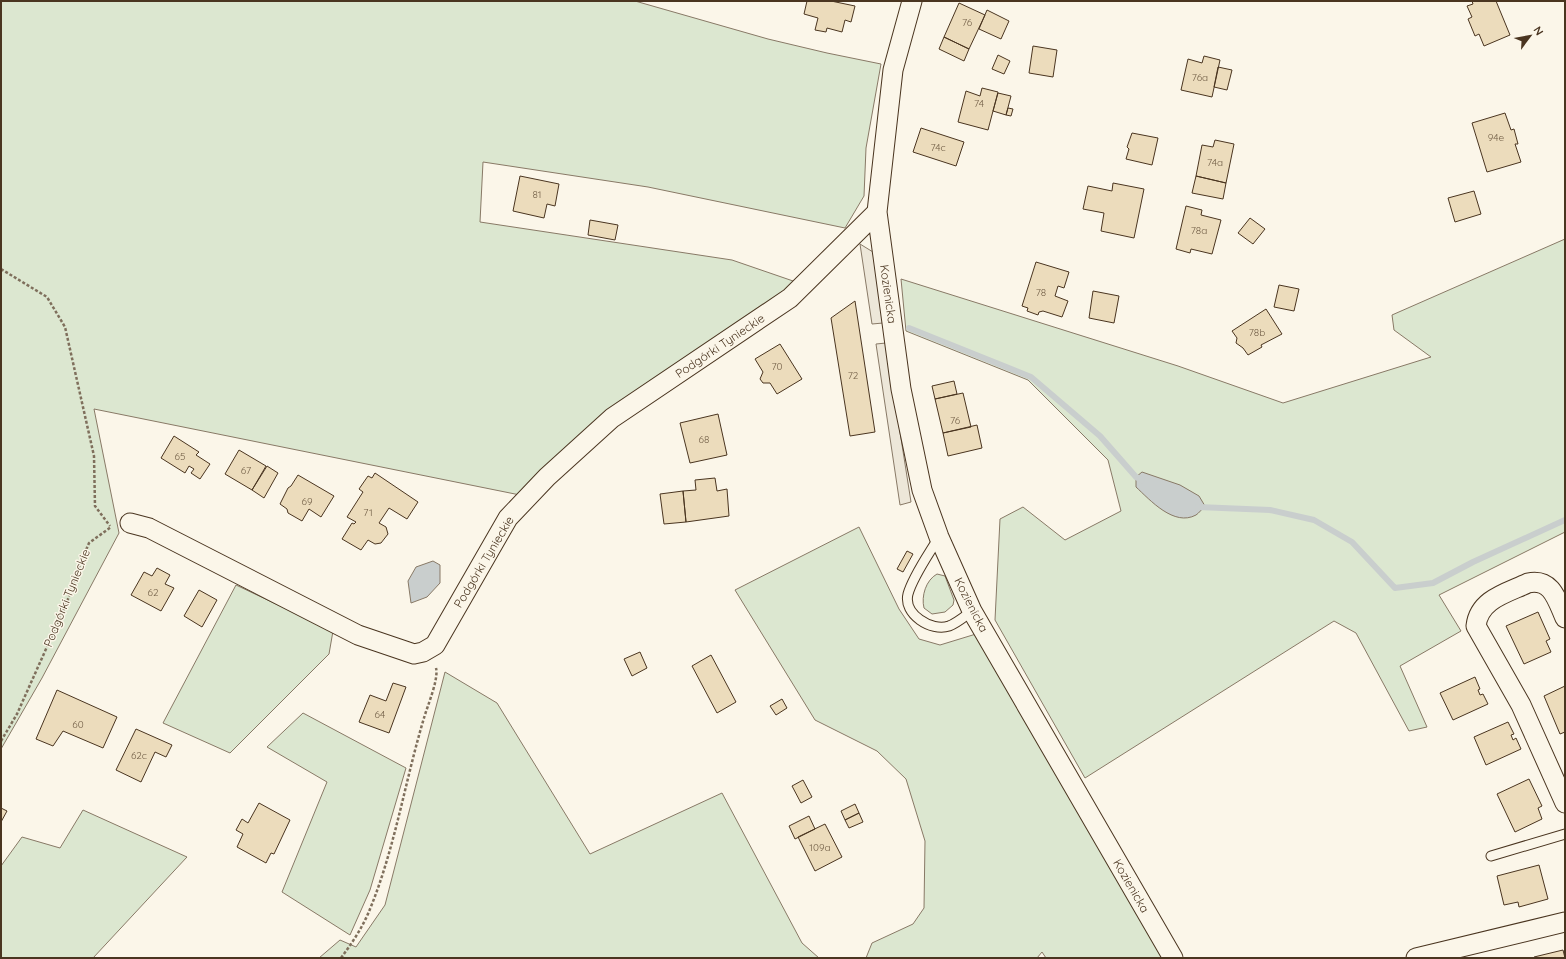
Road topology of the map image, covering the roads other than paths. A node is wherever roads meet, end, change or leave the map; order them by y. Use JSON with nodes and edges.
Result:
{"nodes":[{"id":1,"x":912,"y":1,"type":"edge"},
{"id":2,"x":877,"y":212,"type":"junction"},
{"id":3,"x":130,"y":523,"type":"road end"},
{"id":4,"x":939,"y":537,"type":"junction"},
{"id":5,"x":972,"y":611,"type":"junction"},
{"id":6,"x":1565,"y":618,"type":"edge"},
{"id":7,"x":1565,"y":803,"type":"edge"},
{"id":8,"x":1565,"y":834,"type":"edge"},
{"id":9,"x":1491,"y":856,"type":"dead end"},
{"id":10,"x":1565,"y":922,"type":"edge"},
{"id":11,"x":1173,"y":958,"type":"edge"},
{"id":12,"x":1417,"y":958,"type":"edge"}],
"edges":[{"from":1,"to":2,"type":"street"},
{"from":2,"to":3,"type":"street","name":"Podgórki Tynieckie"},
{"from":2,"to":4,"type":"street","name":"Kozienicka"},
{"from":4,"to":5,"type":"street","name":"Kozienicka"},
{"from":4,"to":5,"type":"lane"},
{"from":5,"to":11,"type":"street","name":"Kozienicka"},
{"from":6,"to":7,"type":"street"},
{"from":8,"to":9,"type":"lane"},
{"from":10,"to":12,"type":"street"}]}
